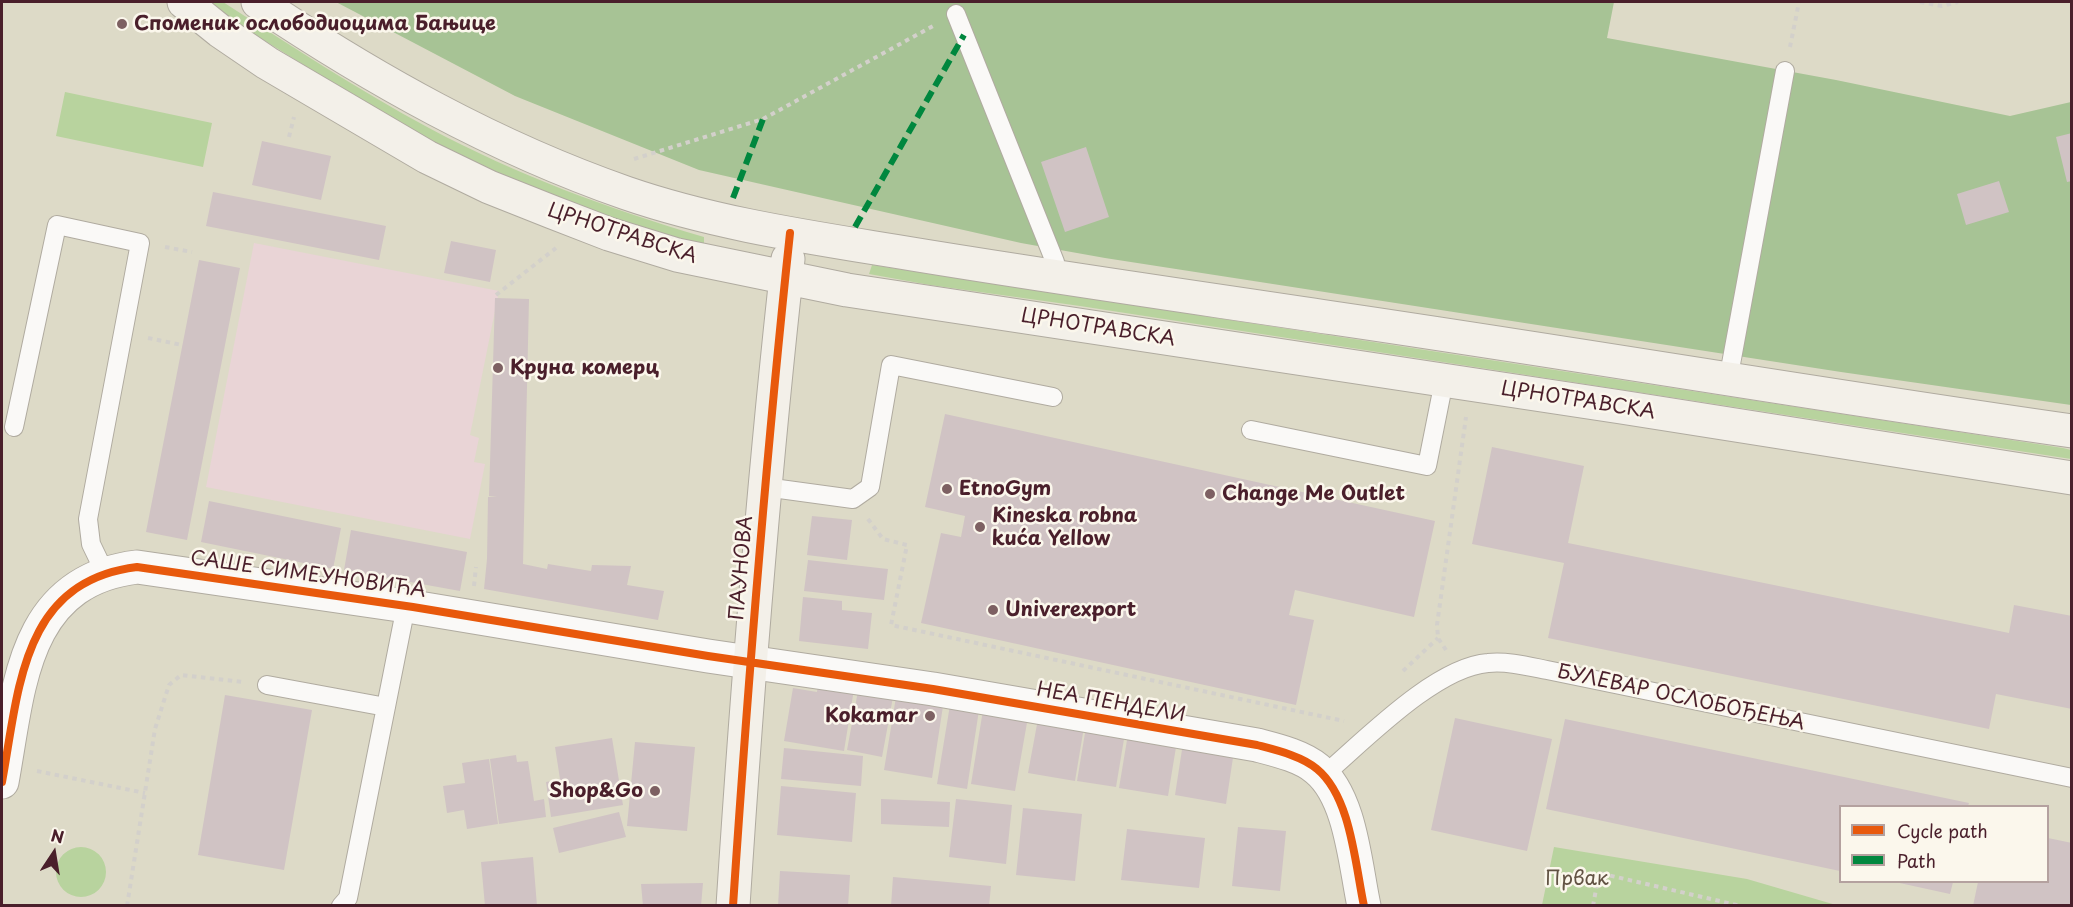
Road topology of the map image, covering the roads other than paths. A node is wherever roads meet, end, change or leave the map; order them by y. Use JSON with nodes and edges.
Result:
{"nodes":[{"id":1,"x":184,"y":2,"type":"edge"},
{"id":2,"x":258,"y":2,"type":"edge"},
{"id":3,"x":956,"y":14,"type":"road end"},
{"id":4,"x":1785,"y":71,"type":"road end"},
{"id":5,"x":790,"y":233,"type":"junction"},
{"id":6,"x":1054,"y":277,"type":"junction"},
{"id":7,"x":785,"y":279,"type":"junction"},
{"id":8,"x":1726,"y":378,"type":"junction"},
{"id":9,"x":1444,"y":381,"type":"junction"},
{"id":10,"x":1053,"y":397,"type":"dead end"},
{"id":11,"x":14,"y":427,"type":"dead end"},
{"id":12,"x":1251,"y":430,"type":"dead end"},
{"id":13,"x":2072,"y":431,"type":"edge"},
{"id":14,"x":2072,"y":478,"type":"edge"},
{"id":15,"x":765,"y":487,"type":"junction"},
{"id":16,"x":105,"y":573,"type":"junction"},
{"id":17,"x":406,"y":606,"type":"junction"},
{"id":18,"x":750,"y":661,"type":"junction"},
{"id":19,"x":11,"y":684,"type":"edge"},
{"id":20,"x":267,"y":685,"type":"road end"},
{"id":21,"x":386,"y":706,"type":"junction"},
{"id":22,"x":3,"y":774,"type":"edge"},
{"id":23,"x":1324,"y":776,"type":"junction"},
{"id":24,"x":2072,"y":778,"type":"edge"},
{"id":25,"x":341,"y":906,"type":"edge"},
{"id":26,"x":733,"y":906,"type":"edge"},
{"id":27,"x":1364,"y":906,"type":"edge"}],
"edges":[{"from":1,"to":7,"type":"main road","name":"ЦРНОТРАВСКА"},
{"from":2,"to":5,"type":"main road","name":"ЦРНОТРАВСКА"},
{"from":3,"to":6,"type":"lane"},
{"from":4,"to":8,"type":"lane"},
{"from":5,"to":6,"type":"main road","name":"ЦРНОТРАВСКА"},
{"from":5,"to":7,"type":"main road","name":"ПАУНОВА"},
{"from":6,"to":8,"type":"main road","name":"ЦРНОТРАВСКА"},
{"from":7,"to":9,"type":"main road","name":"ЦРНОТРАВСКА"},
{"from":7,"to":15,"type":"main road","name":"ПАУНОВА"},
{"from":8,"to":13,"type":"main road","name":"ЦРНОТРАВСКА"},
{"from":9,"to":12,"type":"lane"},
{"from":9,"to":14,"type":"main road","name":"ЦРНОТРАВСКА"},
{"from":10,"to":15,"type":"lane"},
{"from":11,"to":16,"type":"lane"},
{"from":15,"to":18,"type":"main road","name":"ПАУНОВА"},
{"from":16,"to":17,"type":"street","name":"САШЕ СИМЕУНОВИЋА"},
{"from":16,"to":19,"type":"street","name":"САШЕ СИМЕУНОВИЋА"},
{"from":17,"to":18,"type":"street","name":"САШЕ СИМЕУНОВИЋА"},
{"from":17,"to":21,"type":"lane"},
{"from":18,"to":23,"type":"street","name":"НЕА ПЕНДЕЛИ"},
{"from":18,"to":26,"type":"main road","name":"ПАУНОВА"},
{"from":19,"to":22,"type":"street","name":"САШЕ СИМЕУНОВИЋА"},
{"from":20,"to":21,"type":"lane"},
{"from":21,"to":25,"type":"lane"},
{"from":23,"to":24,"type":"lane","name":"БУЛЕВАР ОСЛОБОЂЕЊА"},
{"from":23,"to":27,"type":"street","name":"НЕА ПЕНДЕЛИ"}]}
